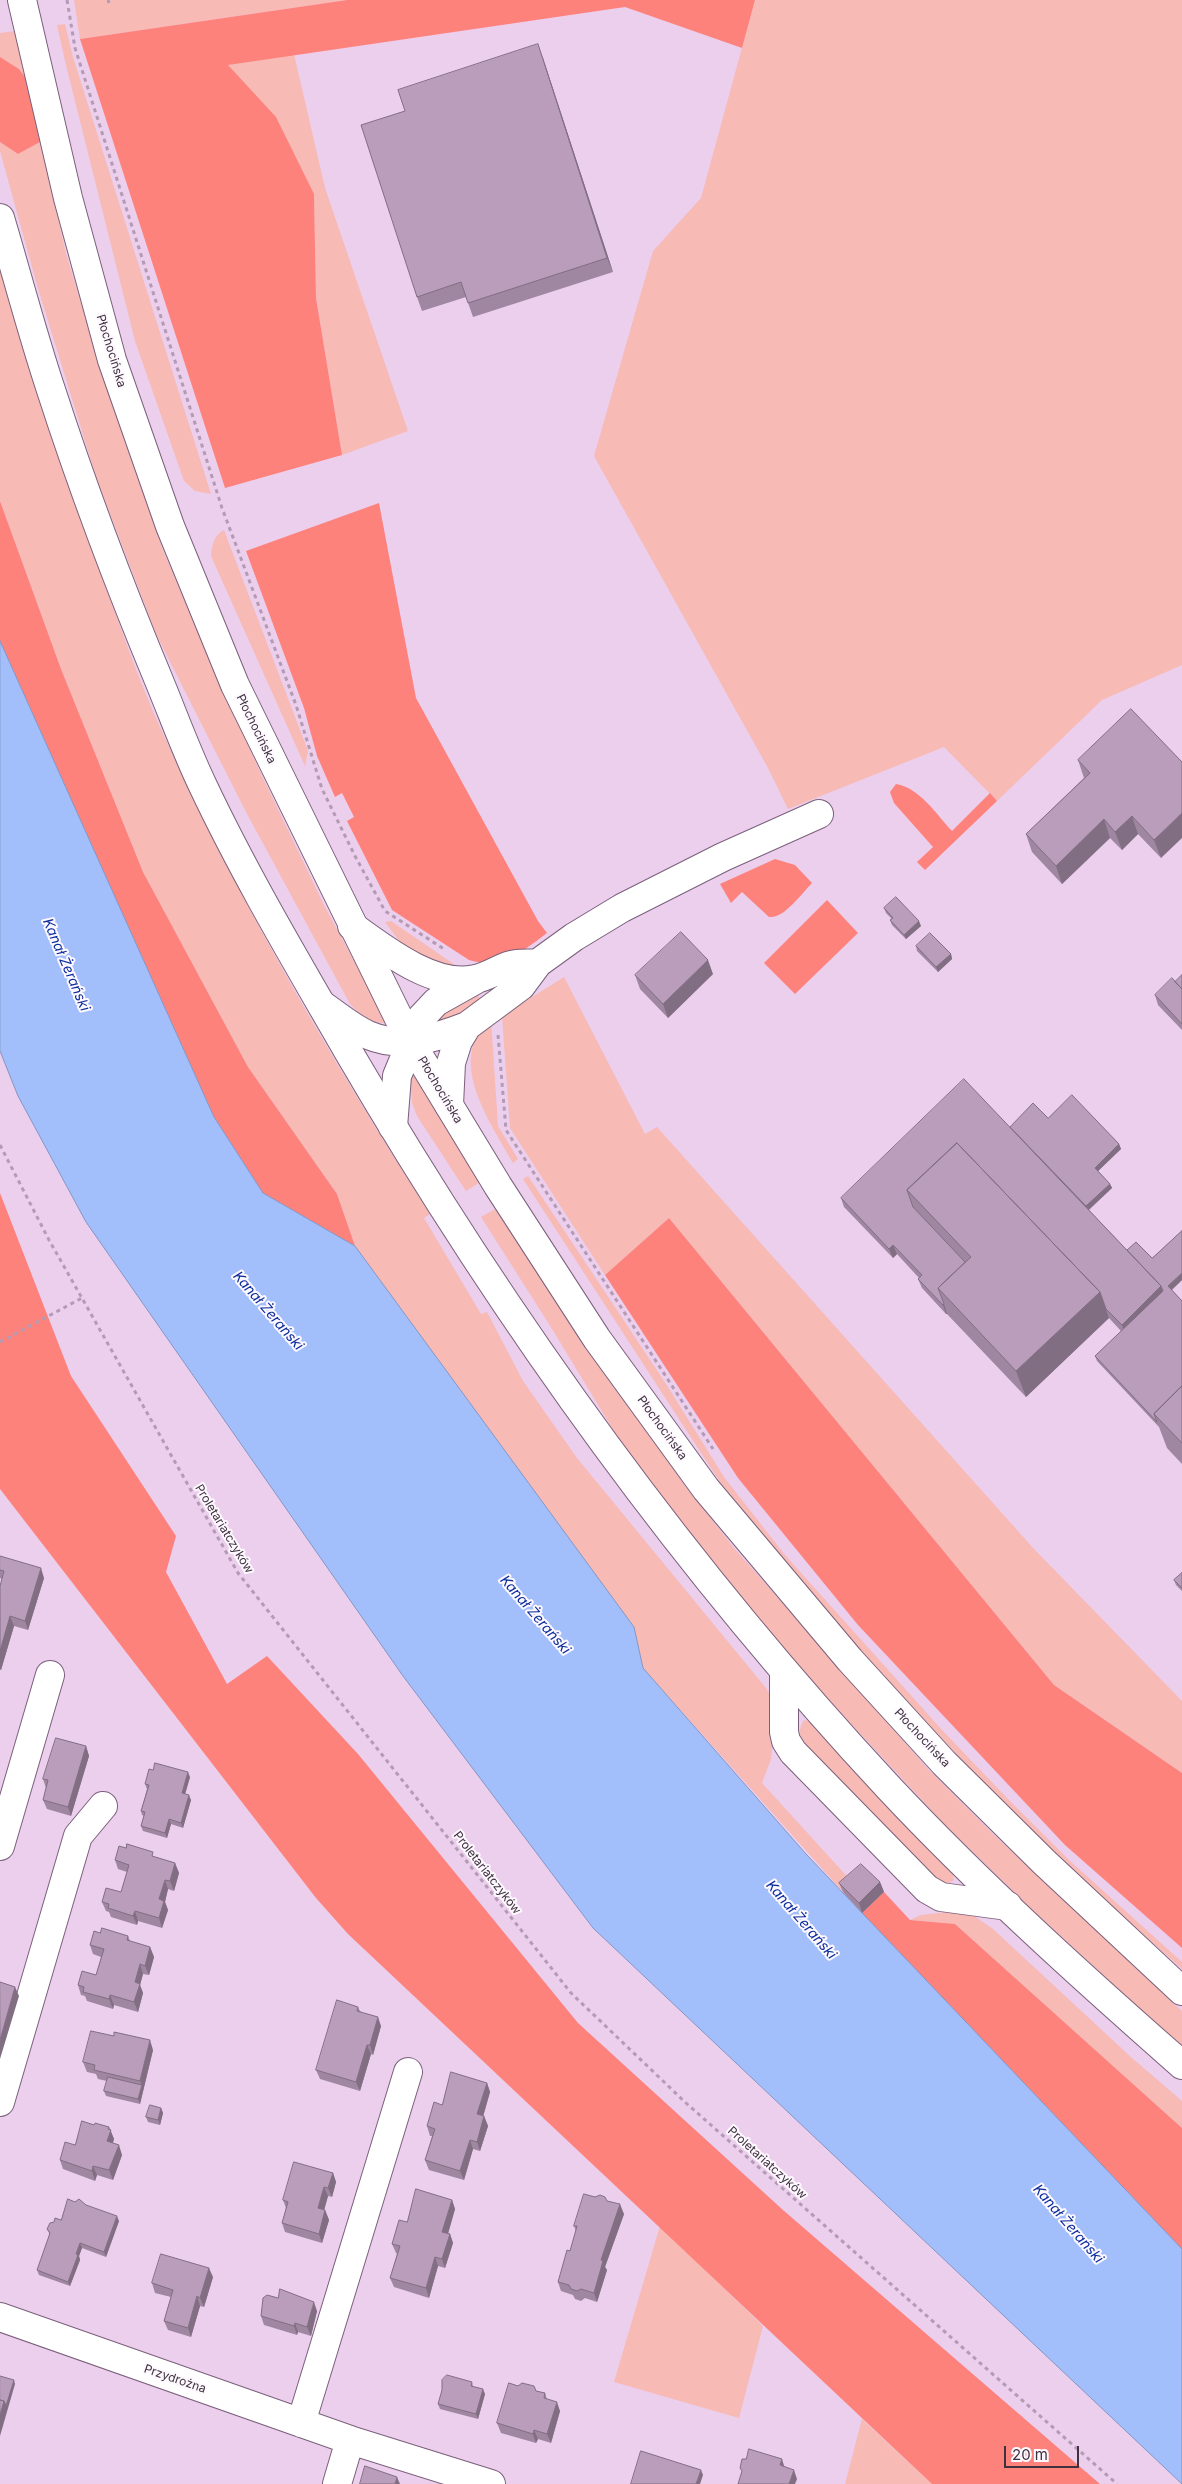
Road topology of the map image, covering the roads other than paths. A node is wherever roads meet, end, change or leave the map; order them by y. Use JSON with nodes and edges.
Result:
{"nodes":[{"id":1,"x":22,"y":0,"type":"edge"},
{"id":2,"x":0,"y":218,"type":"edge"},
{"id":3,"x":819,"y":814,"type":"dead end"},
{"id":4,"x":352,"y":926,"type":"junction"},
{"id":5,"x":538,"y":964,"type":"junction"},
{"id":6,"x":477,"y":979,"type":"junction"},
{"id":7,"x":322,"y":1006,"type":"junction"},
{"id":8,"x":467,"y":1026,"type":"junction"},
{"id":9,"x":410,"y":1041,"type":"junction"},
{"id":10,"x":449,"y":1105,"type":"junction"},
{"id":11,"x":393,"y":1127,"type":"junction"},
{"id":12,"x":784,"y":1671,"type":"junction"},
{"id":13,"x":50,"y":1676,"type":"dead end"},
{"id":14,"x":104,"y":1806,"type":"dead end"},
{"id":15,"x":0,"y":1846,"type":"edge"},
{"id":16,"x":1008,"y":1906,"type":"junction"},
{"id":17,"x":1182,"y":1991,"type":"edge"},
{"id":18,"x":1182,"y":2065,"type":"edge"},
{"id":19,"x":408,"y":2072,"type":"dead end"},
{"id":20,"x":0,"y":2102,"type":"edge"},
{"id":21,"x":0,"y":2317,"type":"edge"},
{"id":22,"x":301,"y":2423,"type":"junction"},
{"id":23,"x":350,"y":2440,"type":"junction"},
{"id":24,"x":337,"y":2484,"type":"edge"},
{"id":25,"x":491,"y":2484,"type":"edge"}],
"edges":[{"from":1,"to":4,"type":"main road","name":"Płochocińska"},
{"from":2,"to":7,"type":"main road"},
{"from":3,"to":5,"type":"main road"},
{"from":4,"to":6,"type":"main road"},
{"from":4,"to":9,"type":"main road","name":"Płochocińska"},
{"from":5,"to":6,"type":"main road"},
{"from":5,"to":8,"type":"main road"},
{"from":6,"to":9,"type":"main road"},
{"from":7,"to":9,"type":"main road"},
{"from":7,"to":11,"type":"main road"},
{"from":8,"to":9,"type":"main road"},
{"from":8,"to":10,"type":"main road"},
{"from":9,"to":10,"type":"main road","name":"Płochocińska"},
{"from":9,"to":11,"type":"main road"},
{"from":10,"to":17,"type":"main road","name":"Płochocińska"},
{"from":11,"to":12,"type":"main road"},
{"from":12,"to":16,"type":"main road"},
{"from":12,"to":16,"type":"main road"},
{"from":13,"to":15,"type":"main road"},
{"from":14,"to":20,"type":"main road"},
{"from":16,"to":18,"type":"main road"},
{"from":19,"to":22,"type":"main road"},
{"from":21,"to":22,"type":"main road","name":"Przydrożna"},
{"from":22,"to":23,"type":"main road","name":"Przydrożna"},
{"from":23,"to":24,"type":"main road"},
{"from":23,"to":25,"type":"main road","name":"Przydrożna"}]}
